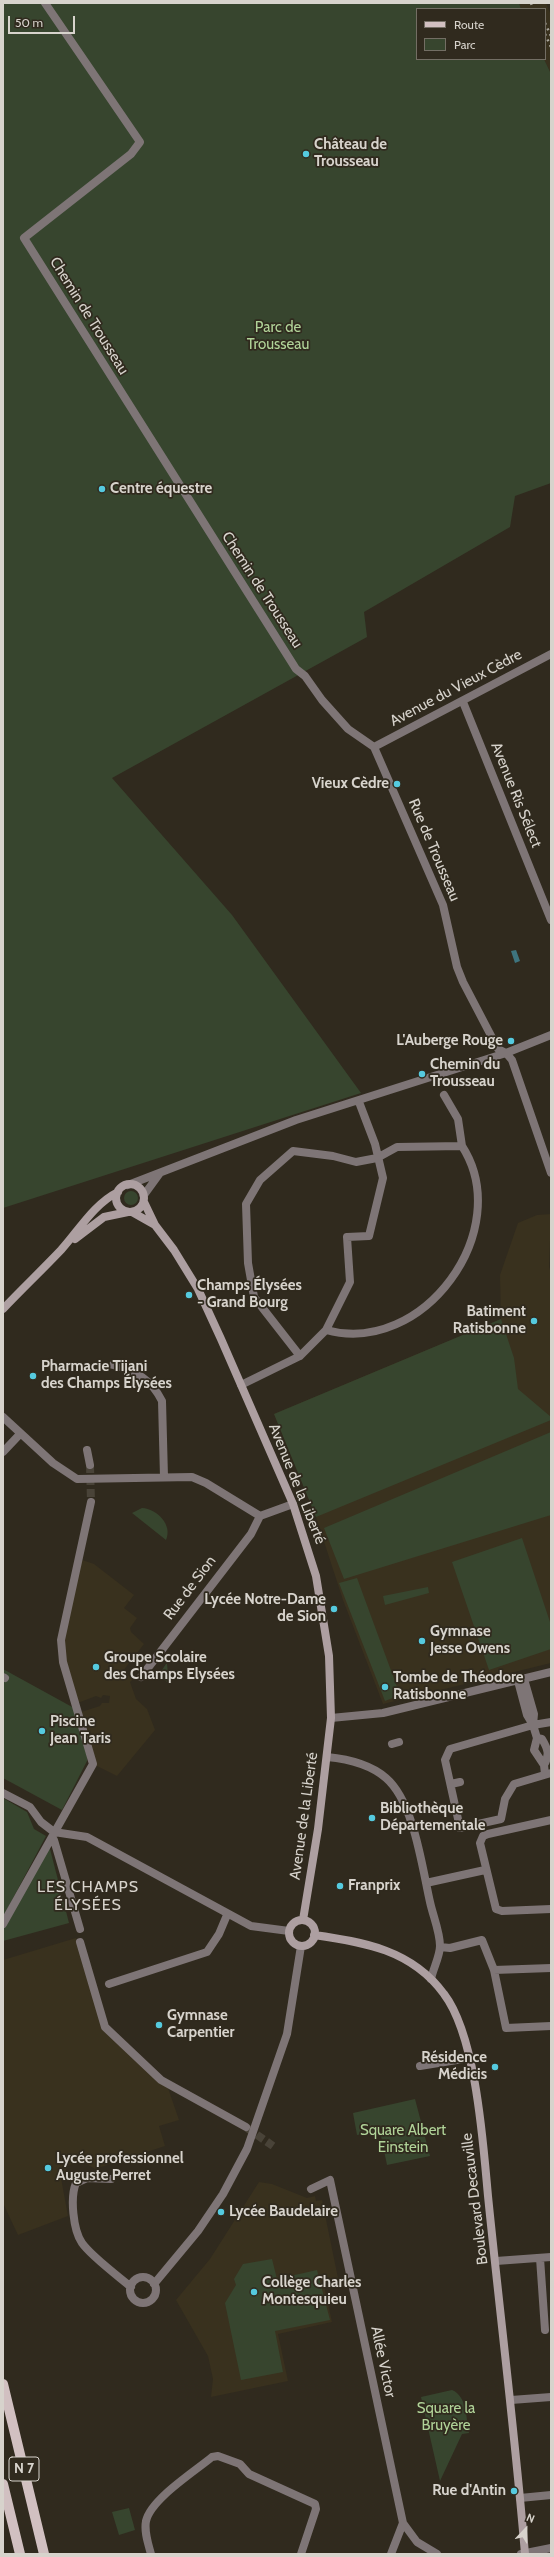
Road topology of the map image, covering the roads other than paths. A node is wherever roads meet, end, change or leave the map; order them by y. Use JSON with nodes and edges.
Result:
{"nodes":[{"id":1,"x":45,"y":3,"type":"edge"},
{"id":2,"x":551,"y":654,"type":"edge"},
{"id":3,"x":463,"y":702,"type":"junction"},
{"id":4,"x":374,"y":748,"type":"junction"},
{"id":5,"x":551,"y":920,"type":"edge"},
{"id":6,"x":551,"y":1035,"type":"edge"},
{"id":7,"x":506,"y":1053,"type":"junction"},
{"id":8,"x":444,"y":1095,"type":"dead end"},
{"id":9,"x":359,"y":1102,"type":"junction"},
{"id":10,"x":462,"y":1146,"type":"junction"},
{"id":11,"x":377,"y":1158,"type":"junction"},
{"id":12,"x":160,"y":1173,"type":"junction"},
{"id":13,"x":551,"y":1173,"type":"edge"},
{"id":14,"x":128,"y":1185,"type":"junction"},
{"id":15,"x":118,"y":1192,"type":"junction"},
{"id":16,"x":144,"y":1199,"type":"junction"},
{"id":17,"x":130,"y":1212,"type":"junction"},
{"id":18,"x":155,"y":1225,"type":"junction"},
{"id":19,"x":62,"y":1249,"type":"junction"},
{"id":20,"x":3,"y":1309,"type":"edge"},
{"id":21,"x":326,"y":1330,"type":"junction"},
{"id":22,"x":300,"y":1356,"type":"junction"},
{"id":23,"x":113,"y":1365,"type":"dead end"},
{"id":24,"x":241,"y":1385,"type":"junction"},
{"id":25,"x":3,"y":1417,"type":"edge"},
{"id":26,"x":20,"y":1434,"type":"junction"},
{"id":27,"x":88,"y":1450,"type":"dead end"},
{"id":28,"x":3,"y":1452,"type":"edge"},
{"id":29,"x":90,"y":1465,"type":"tunnel mouth"},
{"id":30,"x":164,"y":1477,"type":"junction"},
{"id":31,"x":91,"y":1502,"type":"tunnel mouth"},
{"id":32,"x":293,"y":1504,"type":"junction"},
{"id":33,"x":260,"y":1516,"type":"junction"},
{"id":34,"x":551,"y":1672,"type":"edge"},
{"id":35,"x":141,"y":1677,"type":"dead end"},
{"id":36,"x":521,"y":1680,"type":"junction"},
{"id":37,"x":412,"y":1707,"type":"junction"},
{"id":38,"x":415,"y":1716,"type":"dead end"},
{"id":39,"x":331,"y":1718,"type":"junction"},
{"id":40,"x":551,"y":1722,"type":"edge"},
{"id":41,"x":533,"y":1725,"type":"junction"},
{"id":42,"x":537,"y":1738,"type":"junction"},
{"id":43,"x":327,"y":1757,"type":"junction"},
{"id":44,"x":544,"y":1765,"type":"junction"},
{"id":45,"x":548,"y":1773,"type":"edge"},
{"id":46,"x":460,"y":1782,"type":"dead end"},
{"id":47,"x":451,"y":1784,"type":"junction"},
{"id":48,"x":3,"y":1793,"type":"edge"},
{"id":49,"x":551,"y":1820,"type":"edge"},
{"id":50,"x":54,"y":1836,"type":"junction"},
{"id":51,"x":485,"y":1870,"type":"junction"},
{"id":52,"x":426,"y":1883,"type":"junction"},
{"id":53,"x":551,"y":1909,"type":"edge"},
{"id":54,"x":227,"y":1915,"type":"junction"},
{"id":55,"x":303,"y":1920,"type":"junction"},
{"id":56,"x":3,"y":1924,"type":"edge"},
{"id":57,"x":80,"y":1929,"type":"dead end"},
{"id":58,"x":289,"y":1931,"type":"junction"},
{"id":59,"x":314,"y":1935,"type":"junction"},
{"id":60,"x":80,"y":1942,"type":"dead end"},
{"id":61,"x":301,"y":1946,"type":"junction"},
{"id":62,"x":440,"y":1947,"type":"junction"},
{"id":63,"x":551,"y":1968,"type":"edge"},
{"id":64,"x":494,"y":1970,"type":"junction"},
{"id":65,"x":431,"y":1979,"type":"junction"},
{"id":66,"x":109,"y":1984,"type":"dead end"},
{"id":67,"x":551,"y":2026,"type":"edge"},
{"id":68,"x":469,"y":2058,"type":"junction"},
{"id":69,"x":420,"y":2066,"type":"dead end"},
{"id":70,"x":246,"y":2127,"type":"tunnel mouth"},
{"id":71,"x":111,"y":2179,"type":"dead end"},
{"id":72,"x":311,"y":2189,"type":"dead end"},
{"id":73,"x":551,"y":2257,"type":"edge"},
{"id":74,"x":540,"y":2258,"type":"junction"},
{"id":75,"x":496,"y":2261,"type":"junction"},
{"id":76,"x":154,"y":2284,"type":"junction"},
{"id":77,"x":131,"y":2287,"type":"junction"},
{"id":78,"x":545,"y":2330,"type":"dead end"},
{"id":79,"x":3,"y":2384,"type":"edge"},
{"id":80,"x":551,"y":2397,"type":"edge"},
{"id":81,"x":511,"y":2400,"type":"junction"},
{"id":82,"x":3,"y":2484,"type":"edge"},
{"id":83,"x":551,"y":2496,"type":"edge"},
{"id":84,"x":520,"y":2498,"type":"junction"},
{"id":85,"x":403,"y":2523,"type":"junction"},
{"id":86,"x":42,"y":2543,"type":"junction"},
{"id":87,"x":551,"y":2548,"type":"edge"},
{"id":88,"x":524,"y":2553,"type":"edge"},
{"id":89,"x":20,"y":2554,"type":"edge"},
{"id":90,"x":44,"y":2554,"type":"edge"},
{"id":91,"x":51,"y":2554,"type":"edge"},
{"id":92,"x":151,"y":2554,"type":"edge"},
{"id":93,"x":301,"y":2554,"type":"edge"},
{"id":94,"x":391,"y":2554,"type":"edge"},
{"id":95,"x":437,"y":2554,"type":"edge"}],
"edges":[{"from":1,"to":4,"type":"street","name":"Chemin de Trousseau"},
{"from":2,"to":3,"type":"street","name":"Avenue du Vieux Cèdre"},
{"from":3,"to":4,"type":"street","name":"Avenue du Vieux Cèdre"},
{"from":3,"to":5,"type":"street","name":"Avenue Ris Sélect"},
{"from":4,"to":7,"type":"street","name":"Rue de Trousseau"},
{"from":6,"to":7,"type":"street"},
{"from":7,"to":9,"type":"street"},
{"from":7,"to":13,"type":"street","name":"Rue de Trousseau"},
{"from":8,"to":10,"type":"street"},
{"from":9,"to":11,"type":"street"},
{"from":9,"to":12,"type":"street"},
{"from":10,"to":11,"type":"street"},
{"from":10,"to":21,"type":"street"},
{"from":11,"to":21,"type":"street"},
{"from":11,"to":22,"type":"street"},
{"from":12,"to":14,"type":"street"},
{"from":12,"to":16,"type":"street"},
{"from":14,"to":15,"type":"street"},
{"from":14,"to":16,"type":"street"},
{"from":15,"to":17,"type":"street"},
{"from":15,"to":19,"type":"street"},
{"from":16,"to":17,"type":"street"},
{"from":16,"to":18,"type":"street","name":"Avenue de la Liberté"},
{"from":17,"to":18,"type":"street","name":"Avenue de la Liberté"},
{"from":17,"to":19,"type":"street"},
{"from":18,"to":24,"type":"street","name":"Avenue de la Liberté"},
{"from":19,"to":20,"type":"street"},
{"from":21,"to":22,"type":"street"},
{"from":22,"to":24,"type":"street"},
{"from":23,"to":30,"type":"street"},
{"from":24,"to":32,"type":"street","name":"Avenue de la Liberté"},
{"from":25,"to":26,"type":"street"},
{"from":26,"to":28,"type":"street"},
{"from":26,"to":30,"type":"street"},
{"from":27,"to":29,"type":"street"},
{"from":30,"to":33,"type":"street"},
{"from":31,"to":50,"type":"street"},
{"from":32,"to":33,"type":"street"},
{"from":32,"to":39,"type":"street","name":"Avenue de la Liberté"},
{"from":33,"to":35,"type":"street","name":"Rue de Sion"},
{"from":34,"to":36,"type":"street"},
{"from":36,"to":37,"type":"street"},
{"from":36,"to":41,"type":"street"},
{"from":37,"to":38,"type":"street"},
{"from":37,"to":39,"type":"street"},
{"from":39,"to":43,"type":"street","name":"Avenue de la Liberté"},
{"from":40,"to":41,"type":"street"},
{"from":41,"to":42,"type":"street"},
{"from":41,"to":47,"type":"street"},
{"from":42,"to":44,"type":"street"},
{"from":42,"to":44,"type":"street"},
{"from":43,"to":52,"type":"street"},
{"from":43,"to":55,"type":"street","name":"Avenue de la Liberté"},
{"from":44,"to":45,"type":"street"},
{"from":45,"to":47,"type":"street"},
{"from":46,"to":47,"type":"street"},
{"from":48,"to":50,"type":"street"},
{"from":49,"to":51,"type":"street"},
{"from":50,"to":54,"type":"street"},
{"from":50,"to":56,"type":"street"},
{"from":50,"to":57,"type":"street"},
{"from":51,"to":52,"type":"street"},
{"from":51,"to":53,"type":"street"},
{"from":52,"to":62,"type":"street"},
{"from":54,"to":58,"type":"street"},
{"from":54,"to":66,"type":"street"},
{"from":55,"to":58,"type":"street"},
{"from":55,"to":59,"type":"street"},
{"from":58,"to":61,"type":"street"},
{"from":59,"to":61,"type":"street"},
{"from":59,"to":65,"type":"street","name":"Boulevard Decauville"},
{"from":60,"to":70,"type":"street"},
{"from":61,"to":76,"type":"street"},
{"from":62,"to":64,"type":"street"},
{"from":62,"to":65,"type":"street"},
{"from":63,"to":64,"type":"street"},
{"from":64,"to":67,"type":"street"},
{"from":65,"to":68,"type":"street","name":"Boulevard Decauville"},
{"from":68,"to":69,"type":"street"},
{"from":68,"to":75,"type":"street","name":"Boulevard Decauville"},
{"from":71,"to":77,"type":"street"},
{"from":72,"to":85,"type":"street","name":"Allée Victor"},
{"from":73,"to":74,"type":"street"},
{"from":74,"to":75,"type":"street"},
{"from":74,"to":78,"type":"street"},
{"from":75,"to":81,"type":"street","name":"Boulevard Decauville"},
{"from":76,"to":77,"type":"street"},
{"from":76,"to":77,"type":"street"},
{"from":79,"to":86,"type":"main road","number":"N 7"},
{"from":80,"to":81,"type":"street"},
{"from":81,"to":84,"type":"street","name":"Boulevard Decauville"},
{"from":82,"to":89,"type":"main road","number":"N 7"},
{"from":83,"to":84,"type":"street"},
{"from":84,"to":88,"type":"street","name":"Boulevard Decauville"},
{"from":85,"to":94,"type":"street"},
{"from":85,"to":95,"type":"street","name":"Allée Victor"},
{"from":86,"to":90,"type":"main road","number":"N 7"},
{"from":86,"to":91,"type":"main road"},
{"from":87,"to":88,"type":"street"},
{"from":92,"to":93,"type":"street"}]}
